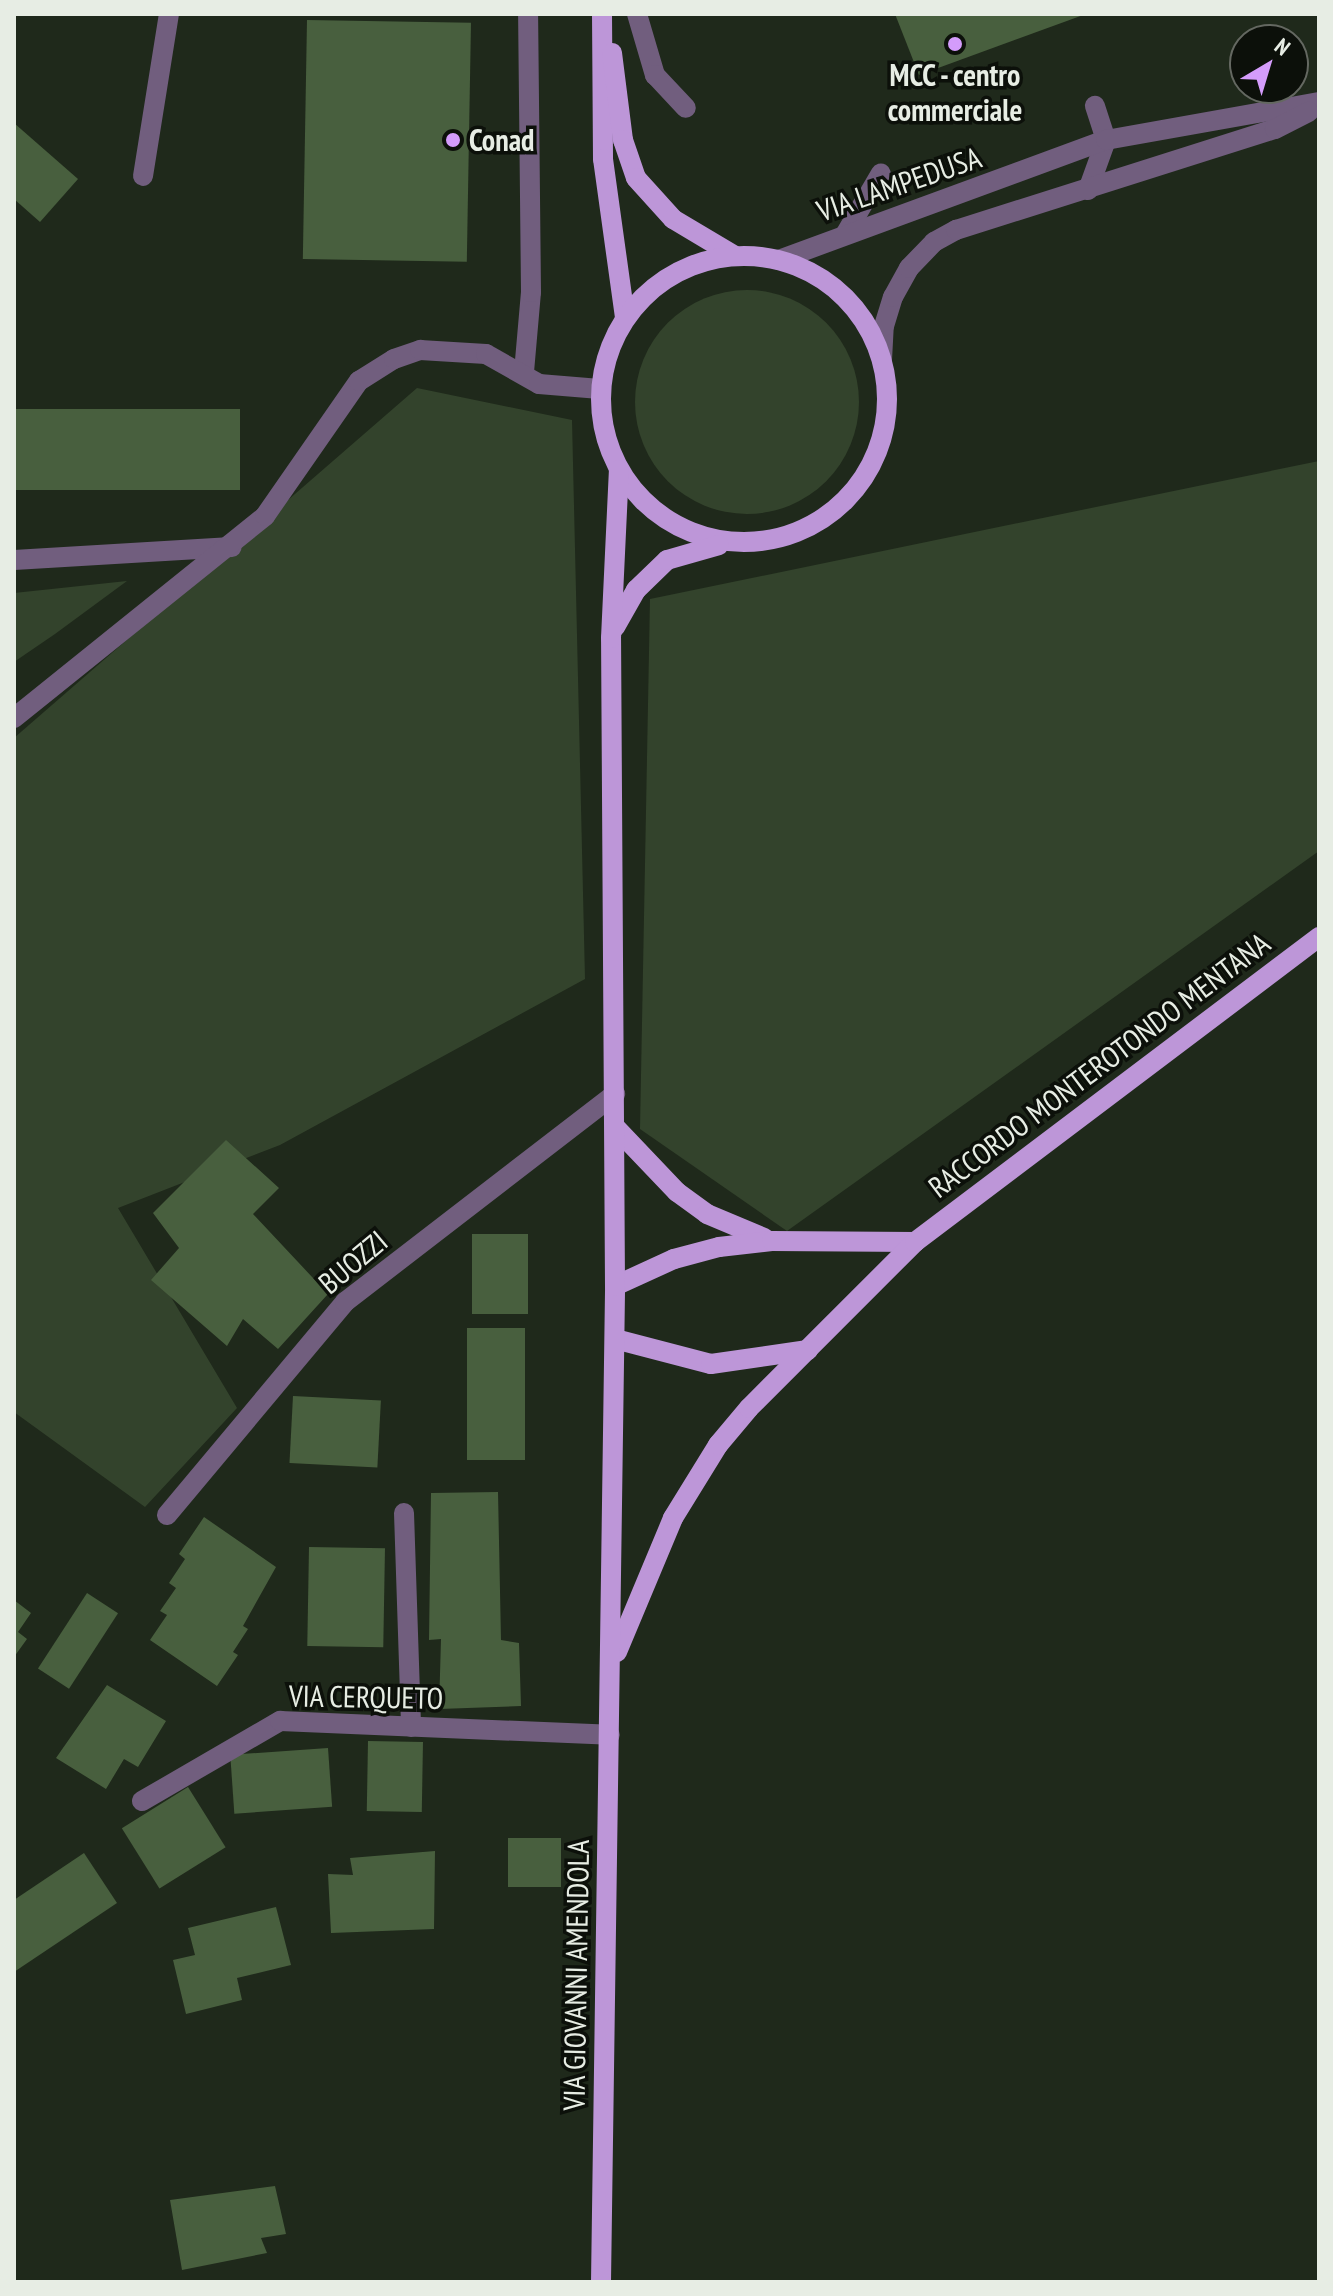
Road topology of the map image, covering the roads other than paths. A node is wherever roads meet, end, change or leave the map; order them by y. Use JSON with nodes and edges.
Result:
{"nodes":[{"id":1,"x":169,"y":14,"type":"edge"},
{"id":2,"x":528,"y":14,"type":"edge"},
{"id":3,"x":603,"y":14,"type":"edge"},
{"id":4,"x":637,"y":14,"type":"edge"},
{"id":5,"x":1319,"y":104,"type":"edge"},
{"id":6,"x":1095,"y":106,"type":"dead end"},
{"id":7,"x":686,"y":108,"type":"dead end"},
{"id":8,"x":1106,"y":140,"type":"junction"},
{"id":9,"x":881,"y":173,"type":"dead end"},
{"id":10,"x":143,"y":176,"type":"dead end"},
{"id":11,"x":1088,"y":190,"type":"junction"},
{"id":12,"x":846,"y":233,"type":"junction"},
{"id":13,"x":735,"y":256,"type":"junction"},
{"id":14,"x":779,"y":260,"type":"junction"},
{"id":15,"x":625,"y":317,"type":"junction"},
{"id":16,"x":882,"y":360,"type":"junction"},
{"id":17,"x":524,"y":372,"type":"junction"},
{"id":18,"x":600,"y":389,"type":"junction"},
{"id":19,"x":619,"y":470,"type":"junction"},
{"id":20,"x":738,"y":543,"type":"junction"},
{"id":21,"x":232,"y":547,"type":"junction"},
{"id":22,"x":14,"y":560,"type":"edge"},
{"id":23,"x":611,"y":638,"type":"junction"},
{"id":24,"x":14,"y":718,"type":"edge"},
{"id":25,"x":1319,"y":937,"type":"edge"},
{"id":26,"x":615,"y":1094,"type":"junction"},
{"id":27,"x":615,"y":1127,"type":"junction"},
{"id":28,"x":772,"y":1241,"type":"junction"},
{"id":29,"x":915,"y":1242,"type":"junction"},
{"id":30,"x":615,"y":1286,"type":"junction"},
{"id":31,"x":615,"y":1339,"type":"junction"},
{"id":32,"x":812,"y":1349,"type":"junction"},
{"id":33,"x":404,"y":1513,"type":"dead end"},
{"id":34,"x":167,"y":1515,"type":"dead end"},
{"id":35,"x":611,"y":1669,"type":"junction"},
{"id":36,"x":411,"y":1727,"type":"junction"},
{"id":37,"x":610,"y":1735,"type":"junction"},
{"id":38,"x":142,"y":1801,"type":"dead end"},
{"id":39,"x":601,"y":2282,"type":"edge"}],
"edges":[{"from":1,"to":10,"type":"street"},
{"from":2,"to":17,"type":"street"},
{"from":3,"to":13,"type":"main road"},
{"from":3,"to":15,"type":"main road"},
{"from":4,"to":7,"type":"street"},
{"from":5,"to":8,"type":"street","name":"VIA LAMPEDUSA"},
{"from":5,"to":11,"type":"street","name":"VIA LAMPEDUSA"},
{"from":6,"to":8,"type":"street"},
{"from":8,"to":11,"type":"street"},
{"from":8,"to":12,"type":"street","name":"VIA LAMPEDUSA"},
{"from":9,"to":12,"type":"street"},
{"from":11,"to":16,"type":"street","name":"VIA LAMPEDUSA"},
{"from":12,"to":14,"type":"street","name":"VIA LAMPEDUSA"},
{"from":13,"to":14,"type":"main road"},
{"from":13,"to":15,"type":"main road"},
{"from":14,"to":16,"type":"main road"},
{"from":15,"to":18,"type":"main road"},
{"from":16,"to":20,"type":"main road"},
{"from":17,"to":18,"type":"street"},
{"from":17,"to":21,"type":"street"},
{"from":18,"to":19,"type":"main road"},
{"from":19,"to":20,"type":"main road"},
{"from":19,"to":23,"type":"main road","name":"VIA GIOVANNI AMENDOLA"},
{"from":20,"to":23,"type":"main road"},
{"from":21,"to":22,"type":"street"},
{"from":21,"to":24,"type":"street"},
{"from":23,"to":26,"type":"main road","name":"VIA GIOVANNI AMENDOLA"},
{"from":25,"to":29,"type":"main road","name":"RACCORDO MONTEROTONDO MENTANA"},
{"from":26,"to":27,"type":"main road","name":"VIA GIOVANNI AMENDOLA"},
{"from":26,"to":34,"type":"street","name":"BUOZZI"},
{"from":27,"to":28,"type":"main road"},
{"from":27,"to":30,"type":"main road","name":"VIA GIOVANNI AMENDOLA"},
{"from":28,"to":29,"type":"main road"},
{"from":28,"to":30,"type":"main road"},
{"from":29,"to":32,"type":"main road","name":"RACCORDO MONTEROTONDO MENTANA"},
{"from":30,"to":31,"type":"main road","name":"VIA GIOVANNI AMENDOLA"},
{"from":31,"to":32,"type":"main road"},
{"from":31,"to":35,"type":"main road","name":"VIA GIOVANNI AMENDOLA"},
{"from":32,"to":35,"type":"main road","name":"RACCORDO MONTEROTONDO MENTANA"},
{"from":33,"to":36,"type":"street"},
{"from":35,"to":37,"type":"main road","name":"VIA GIOVANNI AMENDOLA"},
{"from":36,"to":37,"type":"street","name":"VIA CERQUETO"},
{"from":36,"to":38,"type":"street","name":"VIA CERQUETO"},
{"from":37,"to":39,"type":"main road","name":"VIA GIOVANNI AMENDOLA"}]}
